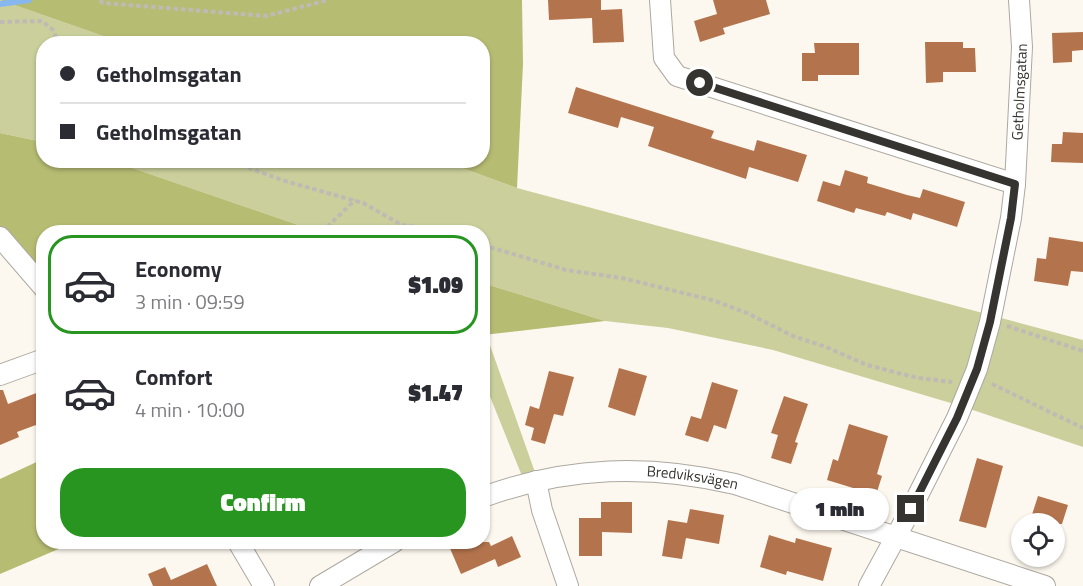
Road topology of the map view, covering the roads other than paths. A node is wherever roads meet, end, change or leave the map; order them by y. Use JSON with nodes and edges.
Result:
{"nodes":[{"id":1,"x":660,"y":0,"type":"edge"},
{"id":2,"x":1019,"y":0,"type":"edge"},
{"id":3,"x":1015,"y":184,"type":"junction"},
{"id":4,"x":0,"y":237,"type":"edge"},
{"id":5,"x":36,"y":279,"type":"edge"},
{"id":6,"x":36,"y":362,"type":"edge"},
{"id":7,"x":0,"y":375,"type":"edge"},
{"id":8,"x":536,"y":481,"type":"junction"},
{"id":9,"x":490,"y":495,"type":"edge"},
{"id":10,"x":897,"y":537,"type":"junction"},
{"id":11,"x":242,"y":549,"type":"edge"},
{"id":12,"x":382,"y":549,"type":"edge"},
{"id":13,"x":264,"y":586,"type":"edge"},
{"id":14,"x":320,"y":586,"type":"edge"},
{"id":15,"x":568,"y":586,"type":"edge"},
{"id":16,"x":869,"y":586,"type":"edge"},
{"id":17,"x":1045,"y":586,"type":"edge"}],
"edges":[{"from":1,"to":3,"type":"street"},
{"from":2,"to":3,"type":"street","name":"Getholmsgatan"},
{"from":3,"to":10,"type":"street","name":"Getholmsgatan"},
{"from":4,"to":5,"type":"street"},
{"from":6,"to":7,"type":"street"},
{"from":8,"to":9,"type":"street","name":"Bredviksvägen"},
{"from":8,"to":10,"type":"street","name":"Bredviksvägen"},
{"from":8,"to":15,"type":"street"},
{"from":10,"to":16,"type":"street"},
{"from":10,"to":17,"type":"street","name":"Bredviksvägen"},
{"from":11,"to":13,"type":"street"},
{"from":12,"to":14,"type":"street"}]}
